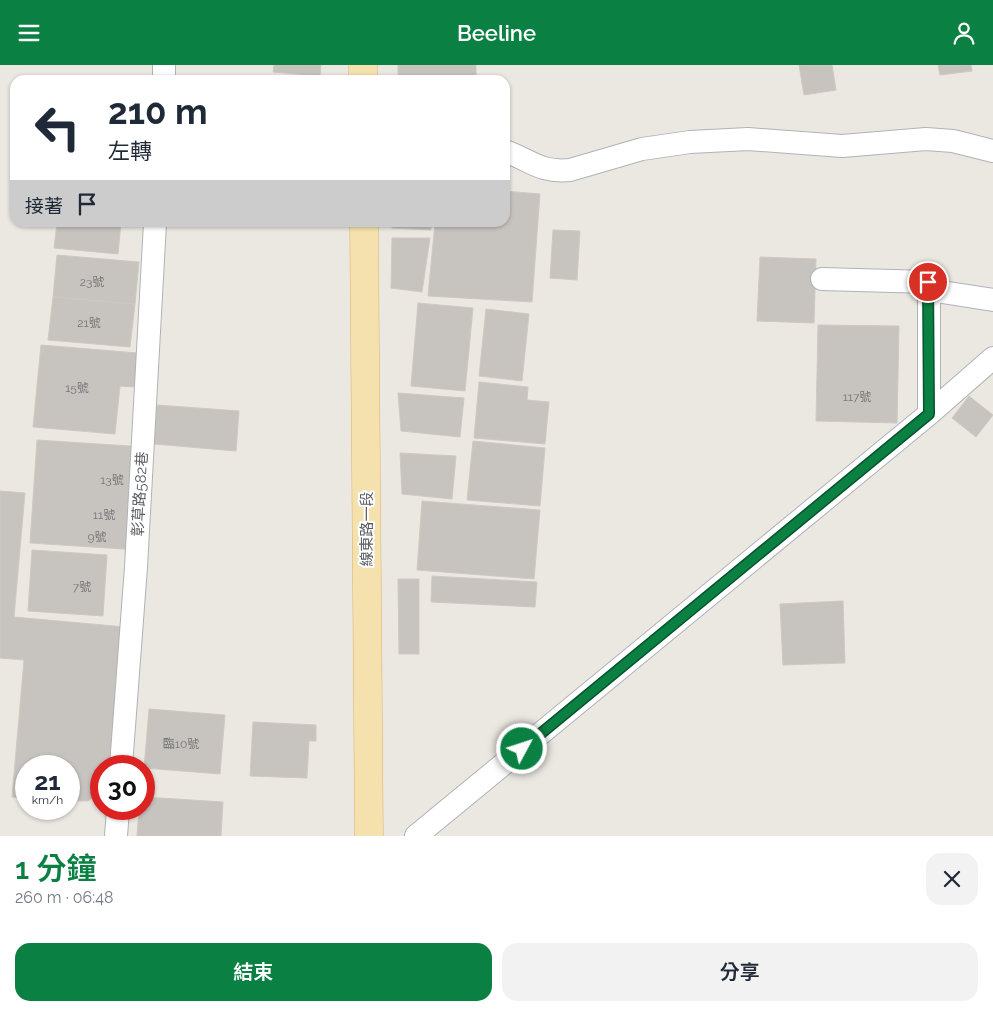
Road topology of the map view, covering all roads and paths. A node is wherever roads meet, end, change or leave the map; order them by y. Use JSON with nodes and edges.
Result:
{"nodes":[{"id":1,"x":993,"y":151,"type":"edge"},
{"id":2,"x":510,"y":154,"type":"edge"},
{"id":3,"x":155,"y":227,"type":"edge"},
{"id":4,"x":364,"y":227,"type":"edge"},
{"id":5,"x":822,"y":279,"type":"dead end"},
{"id":6,"x":942,"y":292,"type":"dead end"},
{"id":7,"x":993,"y":300,"type":"edge"},
{"id":8,"x":993,"y":357,"type":"edge"},
{"id":9,"x":929,"y":414,"type":"junction"},
{"id":10,"x":123,"y":755,"type":"edge"},
{"id":11,"x":117,"y":820,"type":"edge"},
{"id":12,"x":116,"y":836,"type":"edge"},
{"id":13,"x":369,"y":836,"type":"edge"},
{"id":14,"x":416,"y":836,"type":"edge"}],
"edges":[{"from":1,"to":2,"type":"street"},
{"from":3,"to":10,"type":"street","name":"彰草路582巷"},
{"from":4,"to":13,"type":"main road","name":"線東路一段"},
{"from":5,"to":9,"type":"street"},
{"from":6,"to":7,"type":"street"},
{"from":8,"to":9,"type":"street"},
{"from":9,"to":14,"type":"street"},
{"from":11,"to":12,"type":"street"}]}
